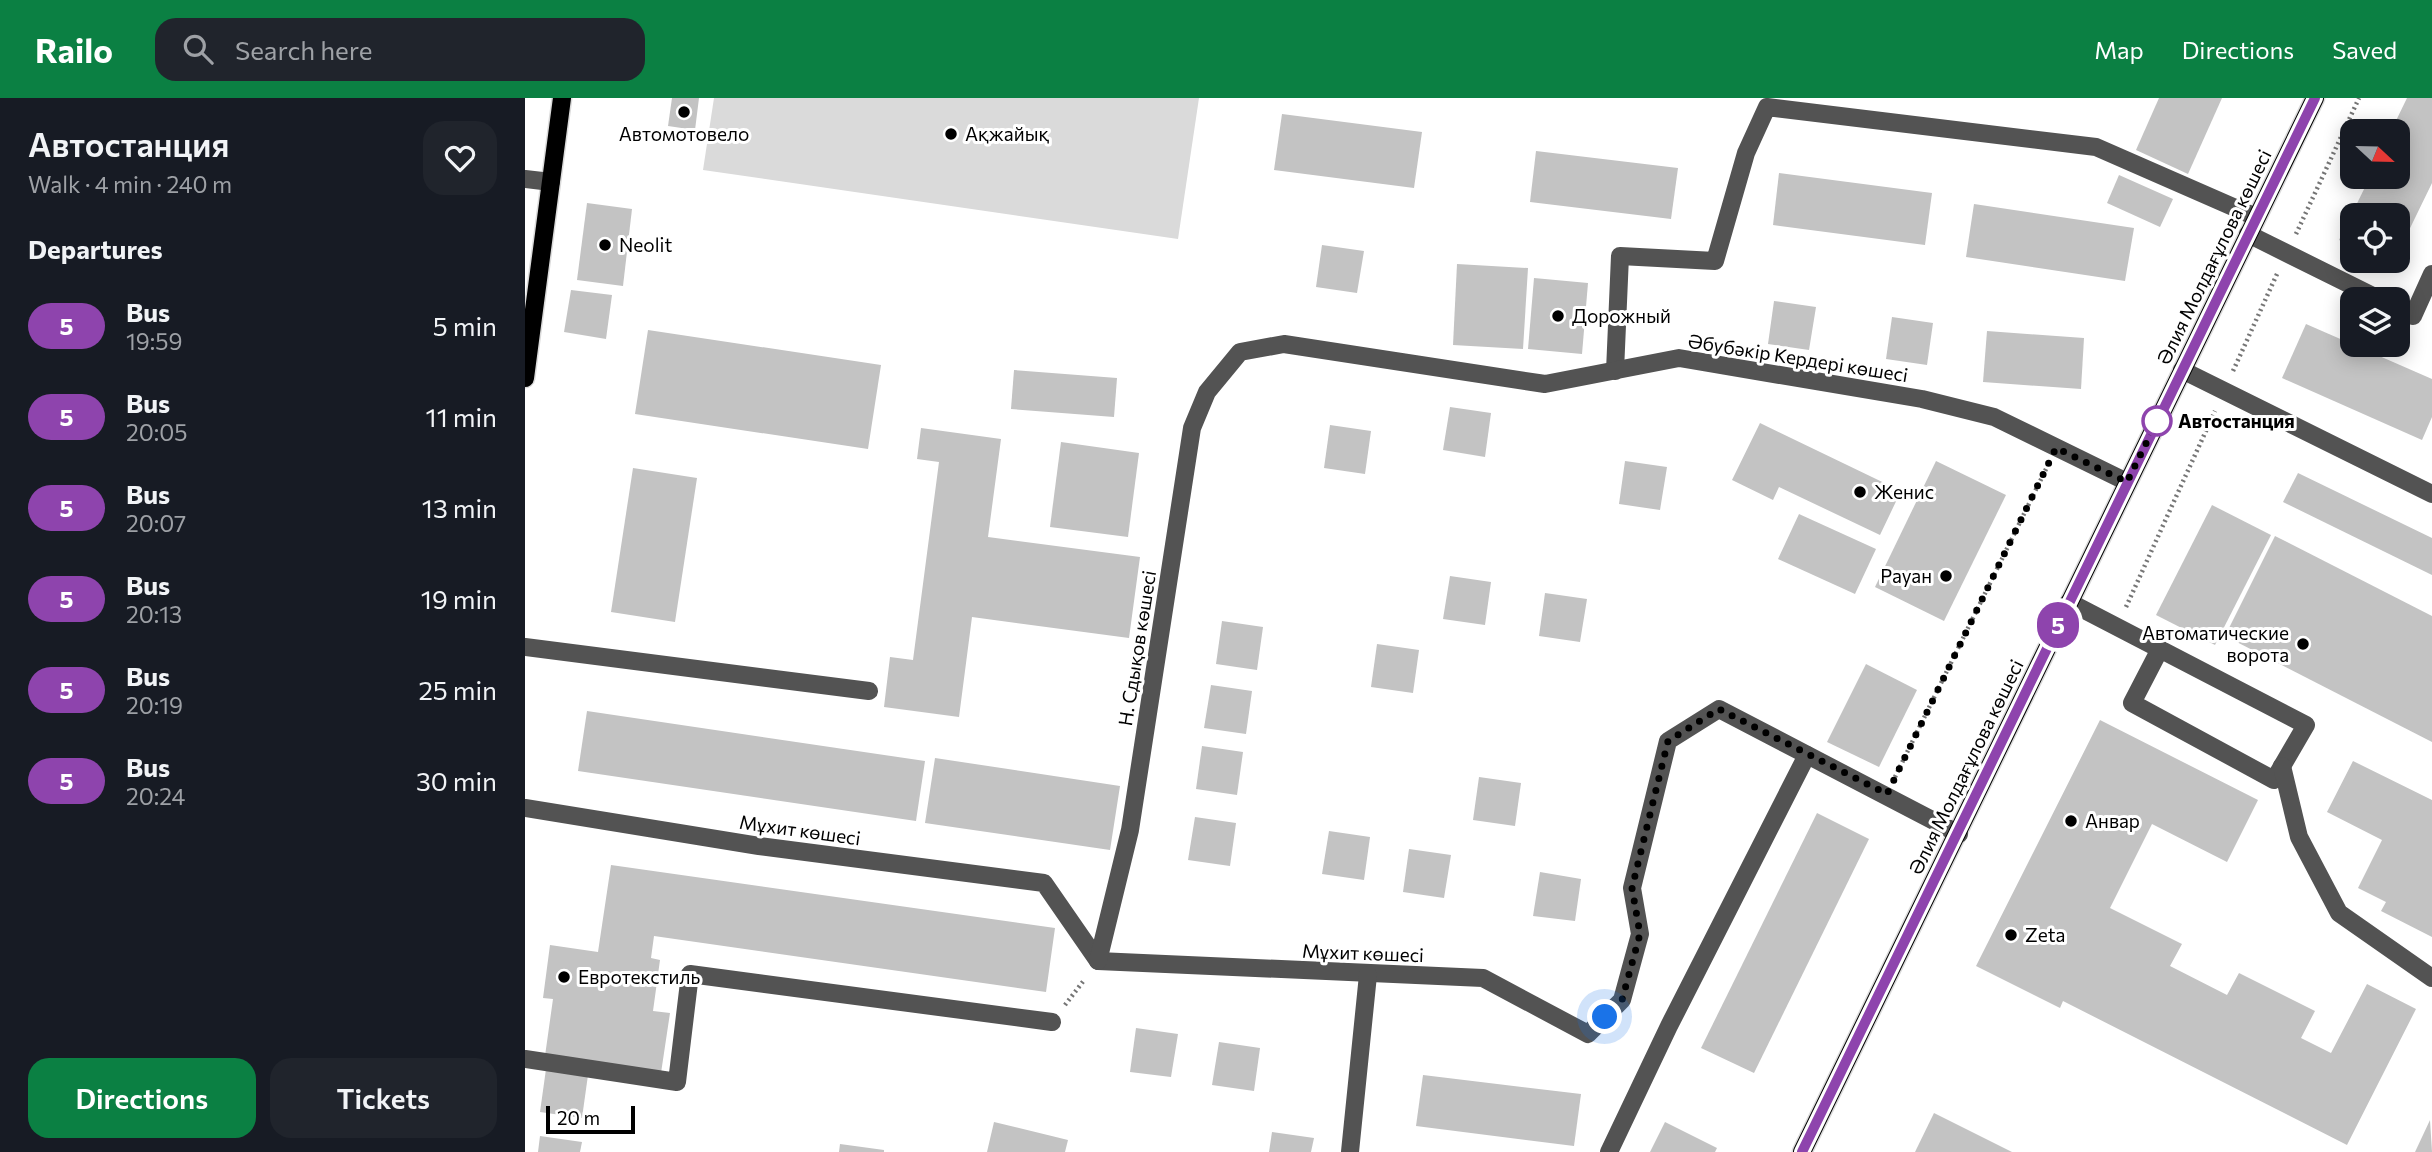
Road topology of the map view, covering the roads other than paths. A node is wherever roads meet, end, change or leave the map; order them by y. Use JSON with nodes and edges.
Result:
{"nodes":[{"id":1,"x":562,"y":98,"type":"edge"},
{"id":2,"x":2315,"y":98,"type":"edge"},
{"id":3,"x":525,"y":178,"type":"edge"},
{"id":4,"x":551,"y":182,"type":"junction"},
{"id":5,"x":2256,"y":217,"type":"junction"},
{"id":6,"x":2248,"y":234,"type":"junction"},
{"id":7,"x":2432,"y":274,"type":"edge"},
{"id":8,"x":2355,"y":287,"type":"edge"},
{"id":9,"x":2410,"y":314,"type":"edge"},
{"id":10,"x":1240,"y":352,"type":"joint"},
{"id":11,"x":1615,"y":370,"type":"junction"},
{"id":12,"x":2182,"y":370,"type":"junction"},
{"id":13,"x":525,"y":378,"type":"edge"},
{"id":14,"x":2127,"y":482,"type":"junction"},
{"id":15,"x":2432,"y":494,"type":"edge"},
{"id":16,"x":2069,"y":602,"type":"junction"},
{"id":17,"x":525,"y":648,"type":"edge"},
{"id":18,"x":2160,"y":649,"type":"junction"},
{"id":19,"x":869,"y":691,"type":"dead end"},
{"id":20,"x":1807,"y":755,"type":"junction"},
{"id":21,"x":2282,"y":766,"type":"junction"},
{"id":22,"x":525,"y":808,"type":"edge"},
{"id":23,"x":1959,"y":834,"type":"junction"},
{"id":24,"x":1098,"y":961,"type":"junction"},
{"id":25,"x":1368,"y":975,"type":"junction"},
{"id":26,"x":2432,"y":978,"type":"edge"},
{"id":27,"x":1052,"y":1023,"type":"road end"},
{"id":28,"x":525,"y":1059,"type":"edge"},
{"id":29,"x":1350,"y":1152,"type":"edge"},
{"id":30,"x":1609,"y":1152,"type":"edge"},
{"id":31,"x":1802,"y":1152,"type":"edge"}],
"edges":[{"from":1,"to":4,"type":"main road"},
{"from":2,"to":5,"type":"main road","name":"Әлия Молдағұлова көшесі"},
{"from":3,"to":4,"type":"street"},
{"from":4,"to":13,"type":"main road"},
{"from":5,"to":6,"type":"main road","name":"Әлия Молдағұлова көшесі"},
{"from":5,"to":11,"type":"street"},
{"from":6,"to":8,"type":"street"},
{"from":6,"to":12,"type":"main road","name":"Әлия Молдағұлова көшесі"},
{"from":7,"to":9,"type":"street"},
{"from":10,"to":11,"type":"street","name":"Әбубәкір Кердері көшесі"},
{"from":10,"to":24,"type":"street","name":"Н. Сдықов көшесі"},
{"from":11,"to":14,"type":"street","name":"Әбубәкір Кердері көшесі"},
{"from":12,"to":14,"type":"main road","name":"Әлия Молдағұлова көшесі"},
{"from":12,"to":15,"type":"street"},
{"from":14,"to":16,"type":"main road","name":"Әлия Молдағұлова көшесі"},
{"from":16,"to":18,"type":"street"},
{"from":16,"to":23,"type":"main road","name":"Әлия Молдағұлова көшесі"},
{"from":17,"to":19,"type":"street"},
{"from":18,"to":21,"type":"street"},
{"from":18,"to":21,"type":"street"},
{"from":20,"to":23,"type":"street","name":"Мұхит көшесі"},
{"from":20,"to":25,"type":"street","name":"Мұхит көшесі"},
{"from":20,"to":30,"type":"street"},
{"from":21,"to":26,"type":"street"},
{"from":22,"to":24,"type":"street","name":"Мұхит көшесі"},
{"from":23,"to":31,"type":"main road","name":"Әлия Молдағұлова көшесі"},
{"from":24,"to":25,"type":"street","name":"Мұхит көшесі"},
{"from":25,"to":29,"type":"street"},
{"from":27,"to":28,"type":"street"}]}
